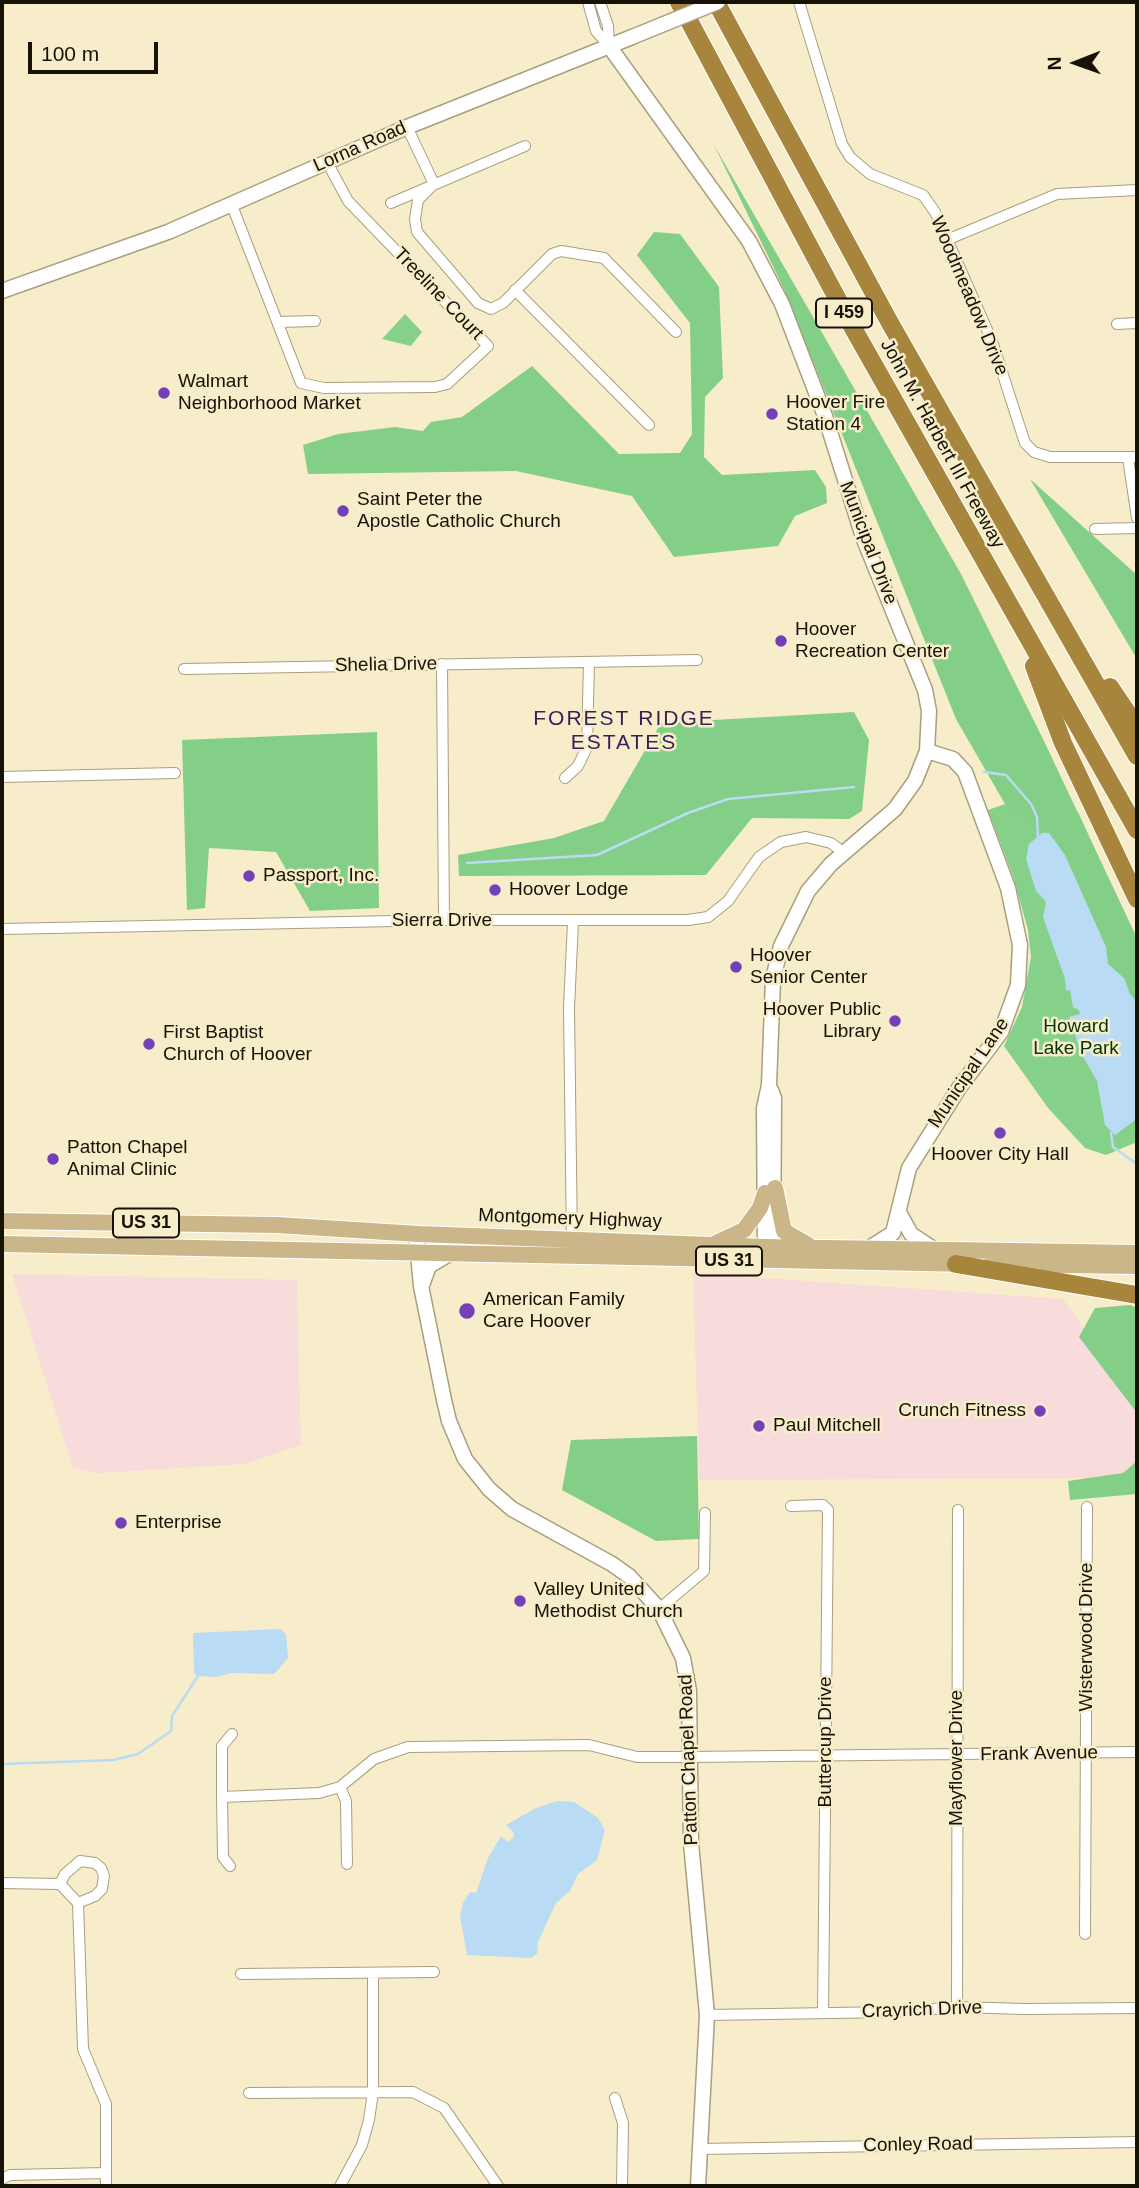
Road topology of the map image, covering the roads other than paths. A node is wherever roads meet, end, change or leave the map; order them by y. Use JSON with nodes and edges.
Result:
{"nodes":[{"id":1,"x":588,"y":2,"type":"edge"},
{"id":2,"x":600,"y":2,"type":"edge"},
{"id":3,"x":678,"y":2,"type":"edge"},
{"id":4,"x":717,"y":2,"type":"edge"},
{"id":5,"x":799,"y":2,"type":"edge"},
{"id":6,"x":609,"y":46,"type":"junction"},
{"id":7,"x":407,"y":127,"type":"junction"},
{"id":8,"x":525,"y":146,"type":"dead end"},
{"id":9,"x":327,"y":162,"type":"junction"},
{"id":10,"x":434,"y":184,"type":"junction"},
{"id":11,"x":1137,"y":190,"type":"edge"},
{"id":12,"x":391,"y":202,"type":"dead end"},
{"id":13,"x":231,"y":203,"type":"junction"},
{"id":14,"x":948,"y":239,"type":"junction"},
{"id":15,"x":515,"y":290,"type":"junction"},
{"id":16,"x":2,"y":291,"type":"edge"},
{"id":17,"x":315,"y":321,"type":"dead end"},
{"id":18,"x":278,"y":322,"type":"junction"},
{"id":19,"x":1137,"y":323,"type":"edge"},
{"id":20,"x":1117,"y":324,"type":"dead end"},
{"id":21,"x":676,"y":332,"type":"dead end"},
{"id":22,"x":649,"y":425,"type":"dead end"},
{"id":23,"x":1133,"y":457,"type":"edge"},
{"id":24,"x":1137,"y":518,"type":"edge"},
{"id":25,"x":1137,"y":528,"type":"edge"},
{"id":26,"x":1095,"y":530,"type":"dead end"},
{"id":27,"x":1049,"y":601,"type":"junction"},
{"id":28,"x":1017,"y":620,"type":"junction"},
{"id":29,"x":697,"y":660,"type":"dead end"},
{"id":30,"x":589,"y":662,"type":"junction"},
{"id":31,"x":442,"y":664,"type":"junction"},
{"id":32,"x":184,"y":669,"type":"dead end"},
{"id":33,"x":1137,"y":727,"type":"edge"},
{"id":34,"x":927,"y":751,"type":"junction"},
{"id":35,"x":1137,"y":756,"type":"edge"},
{"id":36,"x":175,"y":773,"type":"dead end"},
{"id":37,"x":2,"y":777,"type":"edge"},
{"id":38,"x":565,"y":778,"type":"dead end"},
{"id":39,"x":1137,"y":830,"type":"edge"},
{"id":40,"x":844,"y":853,"type":"junction"},
{"id":41,"x":1137,"y":899,"type":"edge"},
{"id":42,"x":444,"y":920,"type":"junction"},
{"id":43,"x":573,"y":922,"type":"junction"},
{"id":44,"x":2,"y":929,"type":"edge"},
{"id":45,"x":770,"y":1191,"type":"junction"},
{"id":46,"x":900,"y":1214,"type":"junction"},
{"id":47,"x":2,"y":1221,"type":"edge"},
{"id":48,"x":418,"y":1234,"type":"junction"},
{"id":49,"x":569,"y":1239,"type":"junction"},
{"id":50,"x":2,"y":1244,"type":"edge"},
{"id":51,"x":710,"y":1245,"type":"junction"},
{"id":52,"x":871,"y":1247,"type":"junction"},
{"id":53,"x":814,"y":1248,"type":"junction"},
{"id":54,"x":932,"y":1248,"type":"junction"},
{"id":55,"x":771,"y":1252,"type":"junction"},
{"id":56,"x":417,"y":1253,"type":"junction"},
{"id":57,"x":452,"y":1253,"type":"junction"},
{"id":58,"x":1137,"y":1253,"type":"edge"},
{"id":59,"x":576,"y":1255,"type":"junction"},
{"id":60,"x":956,"y":1264,"type":"junction"},
{"id":61,"x":1137,"y":1266,"type":"edge"},
{"id":62,"x":421,"y":1286,"type":"junction"},
{"id":63,"x":1137,"y":1295,"type":"edge"},
{"id":64,"x":791,"y":1506,"type":"dead end"},
{"id":65,"x":1087,"y":1507,"type":"dead end"},
{"id":66,"x":958,"y":1510,"type":"dead end"},
{"id":67,"x":705,"y":1513,"type":"dead end"},
{"id":68,"x":659,"y":1609,"type":"junction"},
{"id":69,"x":232,"y":1734,"type":"dead end"},
{"id":70,"x":1137,"y":1752,"type":"edge"},
{"id":71,"x":1087,"y":1753,"type":"junction"},
{"id":72,"x":958,"y":1754,"type":"junction"},
{"id":73,"x":826,"y":1756,"type":"junction"},
{"id":74,"x":690,"y":1757,"type":"junction"},
{"id":75,"x":340,"y":1787,"type":"junction"},
{"id":76,"x":222,"y":1797,"type":"junction"},
{"id":77,"x":347,"y":1864,"type":"dead end"},
{"id":78,"x":230,"y":1866,"type":"dead end"},
{"id":79,"x":2,"y":1882,"type":"edge"},
{"id":80,"x":60,"y":1884,"type":"junction"},
{"id":81,"x":78,"y":1903,"type":"junction"},
{"id":82,"x":1085,"y":1934,"type":"dead end"},
{"id":83,"x":434,"y":1972,"type":"dead end"},
{"id":84,"x":241,"y":1974,"type":"dead end"},
{"id":85,"x":373,"y":1974,"type":"junction"},
{"id":86,"x":957,"y":2007,"type":"junction"},
{"id":87,"x":1137,"y":2008,"type":"edge"},
{"id":88,"x":824,"y":2013,"type":"junction"},
{"id":89,"x":707,"y":2015,"type":"junction"},
{"id":90,"x":373,"y":2092,"type":"junction"},
{"id":91,"x":249,"y":2093,"type":"dead end"},
{"id":92,"x":615,"y":2098,"type":"dead end"},
{"id":93,"x":1137,"y":2142,"type":"edge"},
{"id":94,"x":699,"y":2149,"type":"junction"},
{"id":95,"x":106,"y":2174,"type":"junction"},
{"id":96,"x":2,"y":2179,"type":"edge"},
{"id":97,"x":106,"y":2186,"type":"edge"},
{"id":98,"x":340,"y":2186,"type":"edge"},
{"id":99,"x":498,"y":2186,"type":"edge"},
{"id":100,"x":622,"y":2186,"type":"edge"},
{"id":101,"x":698,"y":2186,"type":"edge"}],
"edges":[{"from":1,"to":6,"type":"street"},
{"from":2,"to":6,"type":"street"},
{"from":3,"to":28,"type":"highway","name":"John M. Harbert III Freeway","number":"I 459"},
{"from":4,"to":6,"type":"street","name":"Lorna Road","bridge":true},
{"from":4,"to":27,"type":"highway","name":"John M. Harbert III Freeway","number":"I 459"},
{"from":5,"to":14,"type":"street","name":"Woodmeadow Drive"},
{"from":6,"to":7,"type":"street","name":"Lorna Road"},
{"from":6,"to":34,"type":"street","name":"Municipal Drive"},
{"from":7,"to":9,"type":"street","name":"Lorna Road"},
{"from":7,"to":10,"type":"street"},
{"from":8,"to":10,"type":"street"},
{"from":9,"to":13,"type":"street","name":"Lorna Road"},
{"from":9,"to":18,"type":"street","name":"Treeline Court"},
{"from":10,"to":12,"type":"street"},
{"from":10,"to":15,"type":"street"},
{"from":11,"to":14,"type":"street"},
{"from":13,"to":16,"type":"street","name":"Lorna Road"},
{"from":13,"to":18,"type":"street","name":"Treeline Court"},
{"from":14,"to":23,"type":"street","name":"Woodmeadow Drive"},
{"from":15,"to":21,"type":"street"},
{"from":15,"to":22,"type":"street"},
{"from":17,"to":18,"type":"street"},
{"from":19,"to":20,"type":"street"},
{"from":23,"to":24,"type":"street"},
{"from":25,"to":26,"type":"street"},
{"from":27,"to":33,"type":"highway"},
{"from":27,"to":35,"type":"highway","name":"John M. Harbert III Freeway","number":"I 459"},
{"from":28,"to":39,"type":"highway","name":"John M. Harbert III Freeway","number":"I 459"},
{"from":28,"to":41,"type":"highway"},
{"from":29,"to":30,"type":"street","name":"Shelia Drive"},
{"from":30,"to":31,"type":"street","name":"Shelia Drive"},
{"from":30,"to":38,"type":"street"},
{"from":31,"to":32,"type":"street","name":"Shelia Drive"},
{"from":31,"to":42,"type":"street"},
{"from":34,"to":40,"type":"street","name":"Municipal Drive"},
{"from":34,"to":46,"type":"street","name":"Municipal Lane"},
{"from":36,"to":37,"type":"street"},
{"from":40,"to":43,"type":"street","name":"Sierra Drive"},
{"from":40,"to":45,"type":"street","name":"Municipal Drive"},
{"from":42,"to":43,"type":"street","name":"Sierra Drive"},
{"from":42,"to":44,"type":"street","name":"Sierra Drive"},
{"from":43,"to":49,"type":"street"},
{"from":45,"to":51,"type":"main road"},
{"from":45,"to":53,"type":"main road"},
{"from":45,"to":55,"type":"street","name":"Municipal Drive"},
{"from":46,"to":52,"type":"street","name":"Municipal Lane"},
{"from":46,"to":54,"type":"street"},
{"from":47,"to":48,"type":"main road","name":"Montgomery Highway","number":"US 31"},
{"from":48,"to":49,"type":"main road","name":"Montgomery Highway","number":"US 31"},
{"from":48,"to":56,"type":"street","name":"Patton Chapel Road"},
{"from":49,"to":51,"type":"main road","name":"Montgomery Highway","number":"US 31"},
{"from":49,"to":59,"type":"street"},
{"from":50,"to":56,"type":"main road","name":"Montgomery Highway","number":"US 31"},
{"from":51,"to":55,"type":"main road","name":"Montgomery Highway","number":"US 31"},
{"from":52,"to":53,"type":"main road","name":"Montgomery Highway","number":"US 31"},
{"from":52,"to":54,"type":"main road","name":"Montgomery Highway","number":"US 31"},
{"from":53,"to":55,"type":"main road","name":"Montgomery Highway","number":"US 31"},
{"from":54,"to":58,"type":"main road","name":"Montgomery Highway","number":"US 31"},
{"from":55,"to":59,"type":"main road","name":"Montgomery Highway","number":"US 31"},
{"from":55,"to":60,"type":"main road","name":"Montgomery Highway","number":"US 31"},
{"from":56,"to":57,"type":"main road","name":"Montgomery Highway","number":"US 31"},
{"from":56,"to":62,"type":"street","name":"Patton Chapel Road"},
{"from":57,"to":59,"type":"main road","name":"Montgomery Highway","number":"US 31"},
{"from":57,"to":62,"type":"street"},
{"from":60,"to":61,"type":"main road","name":"Montgomery Highway","number":"US 31"},
{"from":60,"to":63,"type":"highway"},
{"from":62,"to":68,"type":"street","name":"Patton Chapel Road"},
{"from":64,"to":73,"type":"street","name":"Buttercup Drive"},
{"from":65,"to":71,"type":"street","name":"Wisterwood Drive"},
{"from":66,"to":72,"type":"street","name":"Mayflower Drive"},
{"from":67,"to":68,"type":"street"},
{"from":68,"to":74,"type":"street","name":"Patton Chapel Road"},
{"from":69,"to":76,"type":"street"},
{"from":70,"to":71,"type":"street","name":"Frank Avenue"},
{"from":71,"to":72,"type":"street","name":"Frank Avenue"},
{"from":71,"to":82,"type":"street","name":"Wisterwood Drive"},
{"from":72,"to":73,"type":"street","name":"Frank Avenue"},
{"from":72,"to":86,"type":"street","name":"Mayflower Drive"},
{"from":73,"to":74,"type":"street","name":"Frank Avenue"},
{"from":73,"to":88,"type":"street","name":"Buttercup Drive"},
{"from":74,"to":75,"type":"street","name":"Frank Avenue"},
{"from":74,"to":89,"type":"street","name":"Patton Chapel Road"},
{"from":75,"to":76,"type":"street"},
{"from":75,"to":77,"type":"street"},
{"from":76,"to":78,"type":"street"},
{"from":79,"to":80,"type":"street"},
{"from":80,"to":81,"type":"street"},
{"from":80,"to":81,"type":"street"},
{"from":81,"to":95,"type":"street"},
{"from":83,"to":85,"type":"street"},
{"from":84,"to":85,"type":"street"},
{"from":85,"to":90,"type":"street"},
{"from":86,"to":87,"type":"street","name":"Crayrich Drive"},
{"from":86,"to":88,"type":"street","name":"Crayrich Drive"},
{"from":88,"to":89,"type":"street","name":"Crayrich Drive"},
{"from":89,"to":94,"type":"street","name":"Patton Chapel Road"},
{"from":90,"to":91,"type":"street"},
{"from":90,"to":98,"type":"street"},
{"from":90,"to":99,"type":"street"},
{"from":92,"to":100,"type":"street"},
{"from":93,"to":94,"type":"street","name":"Conley Road"},
{"from":94,"to":101,"type":"street","name":"Patton Chapel Road"},
{"from":95,"to":96,"type":"street"},
{"from":95,"to":97,"type":"street"}]}
